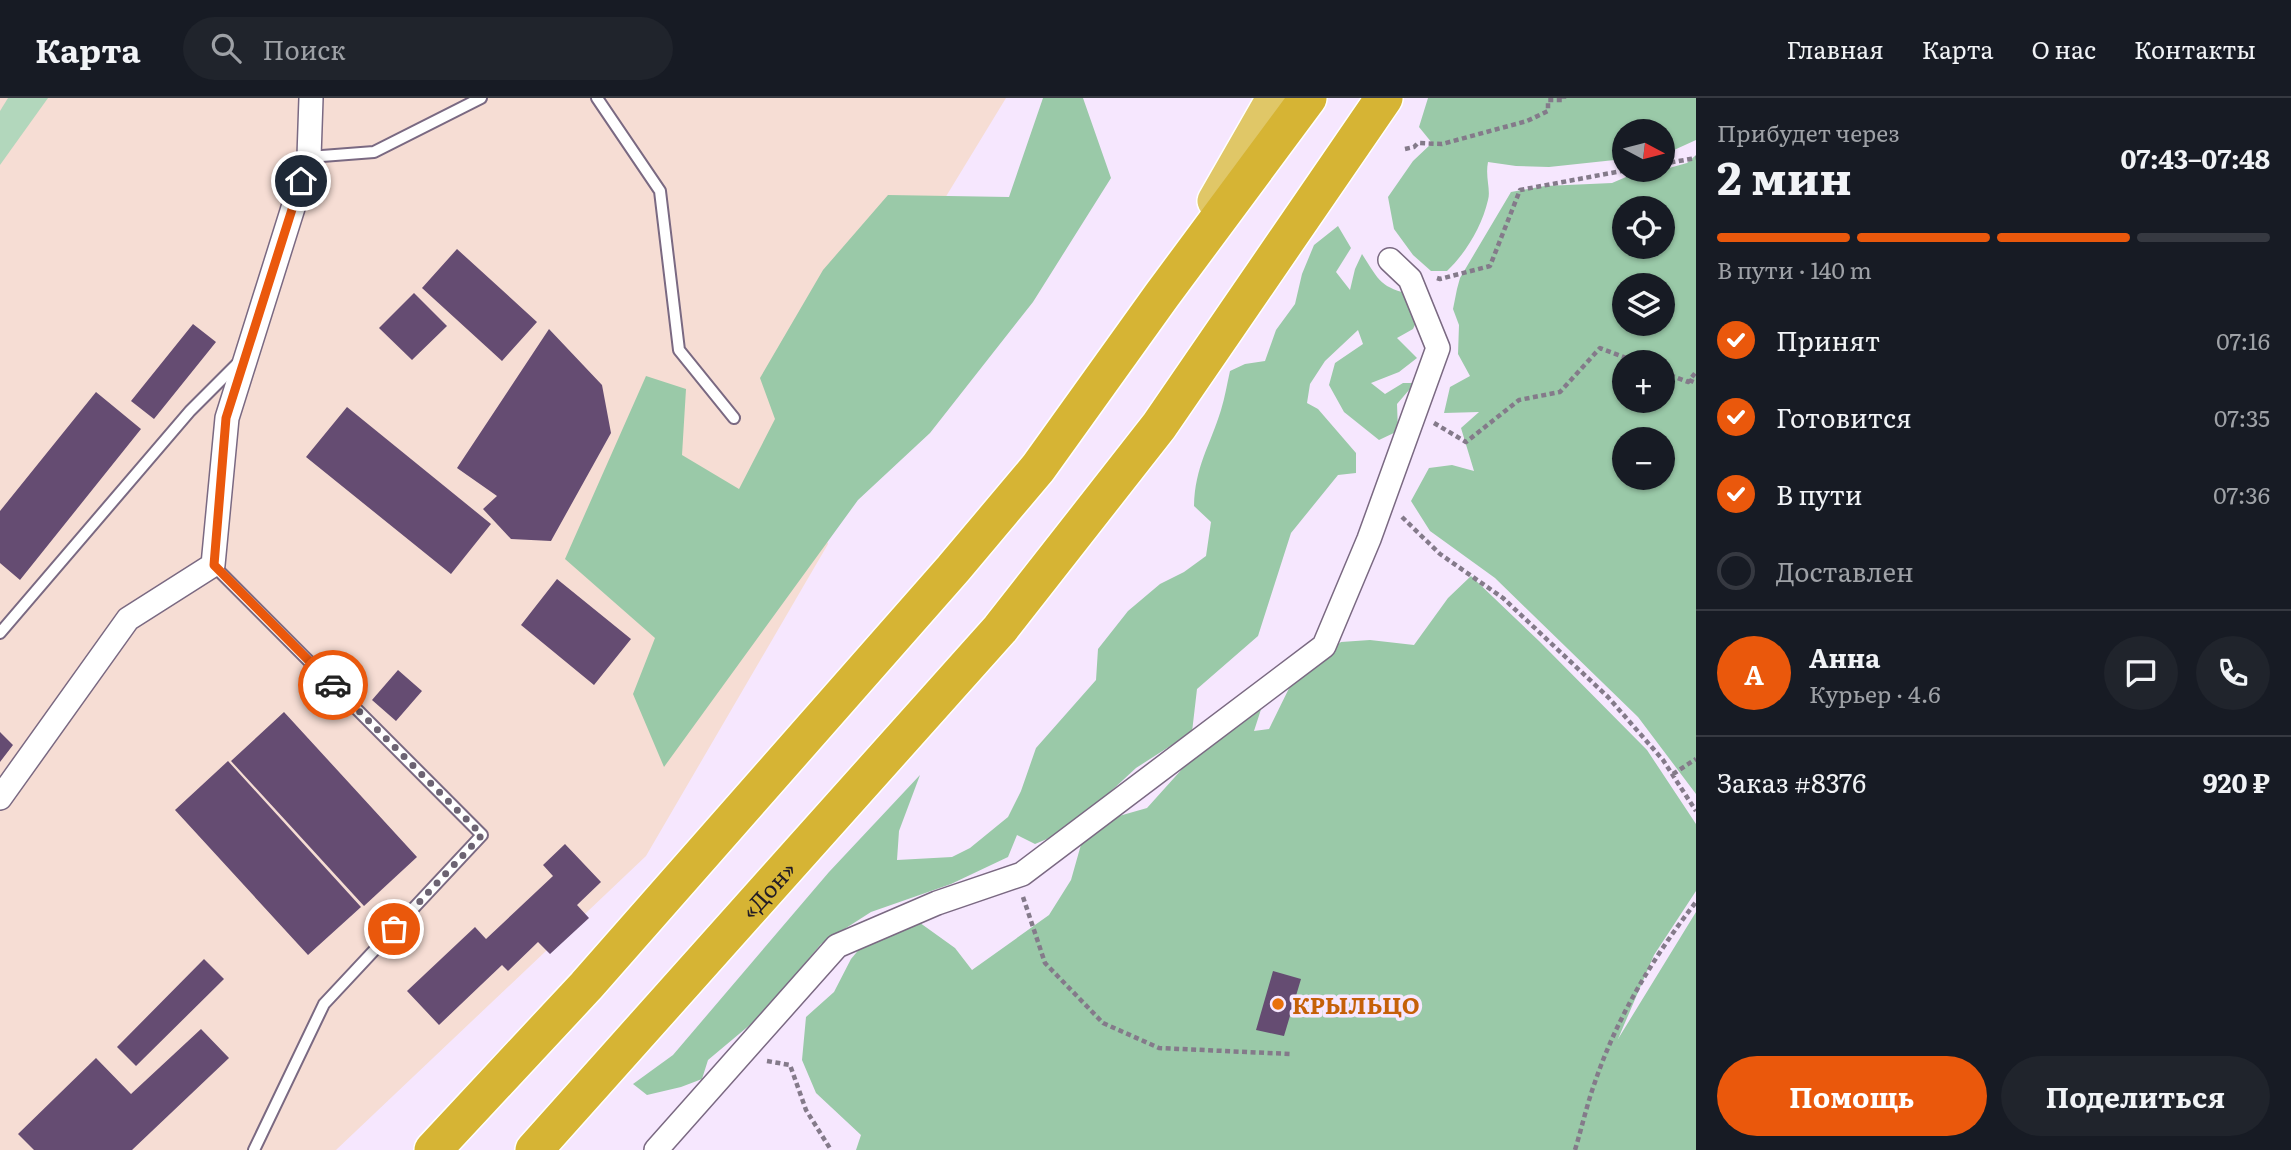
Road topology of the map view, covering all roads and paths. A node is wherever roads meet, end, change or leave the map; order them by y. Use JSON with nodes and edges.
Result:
{"nodes":[{"id":1,"x":311,"y":98,"type":"edge"},
{"id":2,"x":481,"y":98,"type":"edge"},
{"id":3,"x":597,"y":98,"type":"edge"},
{"id":4,"x":1275,"y":98,"type":"edge"},
{"id":5,"x":1308,"y":98,"type":"edge"},
{"id":6,"x":1564,"y":98,"type":"edge"},
{"id":7,"x":1374,"y":111,"type":"edge"},
{"id":8,"x":1405,"y":149,"type":"dead end"},
{"id":9,"x":309,"y":157,"type":"junction"},
{"id":10,"x":1696,"y":158,"type":"edge"},
{"id":11,"x":1675,"y":162,"type":"edge"},
{"id":12,"x":1612,"y":173,"type":"edge"},
{"id":13,"x":1390,"y":260,"type":"joint"},
{"id":14,"x":1162,"y":295,"type":"junction"},
{"id":15,"x":1612,"y":353,"type":"edge"},
{"id":16,"x":247,"y":354,"type":"junction"},
{"id":17,"x":1696,"y":372,"type":"edge"},
{"id":18,"x":1675,"y":377,"type":"edge"},
{"id":19,"x":1689,"y":380,"type":"junction"},
{"id":20,"x":1696,"y":383,"type":"edge"},
{"id":21,"x":1416,"y":412,"type":"junction"},
{"id":22,"x":734,"y":418,"type":"dead end"},
{"id":23,"x":1384,"y":499,"type":"junction"},
{"id":24,"x":214,"y":565,"type":"junction"},
{"id":25,"x":0,"y":633,"type":"edge"},
{"id":26,"x":1696,"y":759,"type":"edge"},
{"id":27,"x":1673,"y":774,"type":"junction"},
{"id":28,"x":0,"y":797,"type":"edge"},
{"id":29,"x":1696,"y":811,"type":"edge"},
{"id":30,"x":1016,"y":876,"type":"junction"},
{"id":31,"x":1696,"y":902,"type":"edge"},
{"id":32,"x":1290,"y":1054,"type":"dead end"},
{"id":33,"x":739,"y":1056,"type":"junction"},
{"id":34,"x":254,"y":1150,"type":"edge"},
{"id":35,"x":433,"y":1150,"type":"edge"},
{"id":36,"x":534,"y":1150,"type":"edge"},
{"id":37,"x":656,"y":1150,"type":"edge"},
{"id":38,"x":831,"y":1150,"type":"edge"},
{"id":39,"x":1576,"y":1150,"type":"edge"}],
"edges":[{"from":1,"to":9,"type":"street"},
{"from":2,"to":9,"type":"lane"},
{"from":3,"to":22,"type":"lane"},
{"from":4,"to":14,"type":"main road"},
{"from":5,"to":14,"type":"highway"},
{"from":6,"to":8,"type":"path"},
{"from":7,"to":36,"type":"highway","name":"«Дон»"},
{"from":9,"to":16,"type":"street"},
{"from":10,"to":11,"type":"path"},
{"from":12,"to":13,"type":"path"},
{"from":13,"to":21,"type":"street"},
{"from":14,"to":35,"type":"highway"},
{"from":15,"to":21,"type":"path"},
{"from":16,"to":24,"type":"street"},
{"from":16,"to":25,"type":"lane"},
{"from":17,"to":19,"type":"path"},
{"from":18,"to":19,"type":"path"},
{"from":19,"to":20,"type":"path"},
{"from":21,"to":23,"type":"street"},
{"from":23,"to":27,"type":"path"},
{"from":23,"to":30,"type":"street"},
{"from":24,"to":28,"type":"street"},
{"from":24,"to":34,"type":"lane"},
{"from":26,"to":27,"type":"path"},
{"from":27,"to":29,"type":"path"},
{"from":30,"to":32,"type":"path"},
{"from":30,"to":33,"type":"street"},
{"from":31,"to":39,"type":"path"},
{"from":33,"to":37,"type":"street"},
{"from":33,"to":38,"type":"path"}]}
